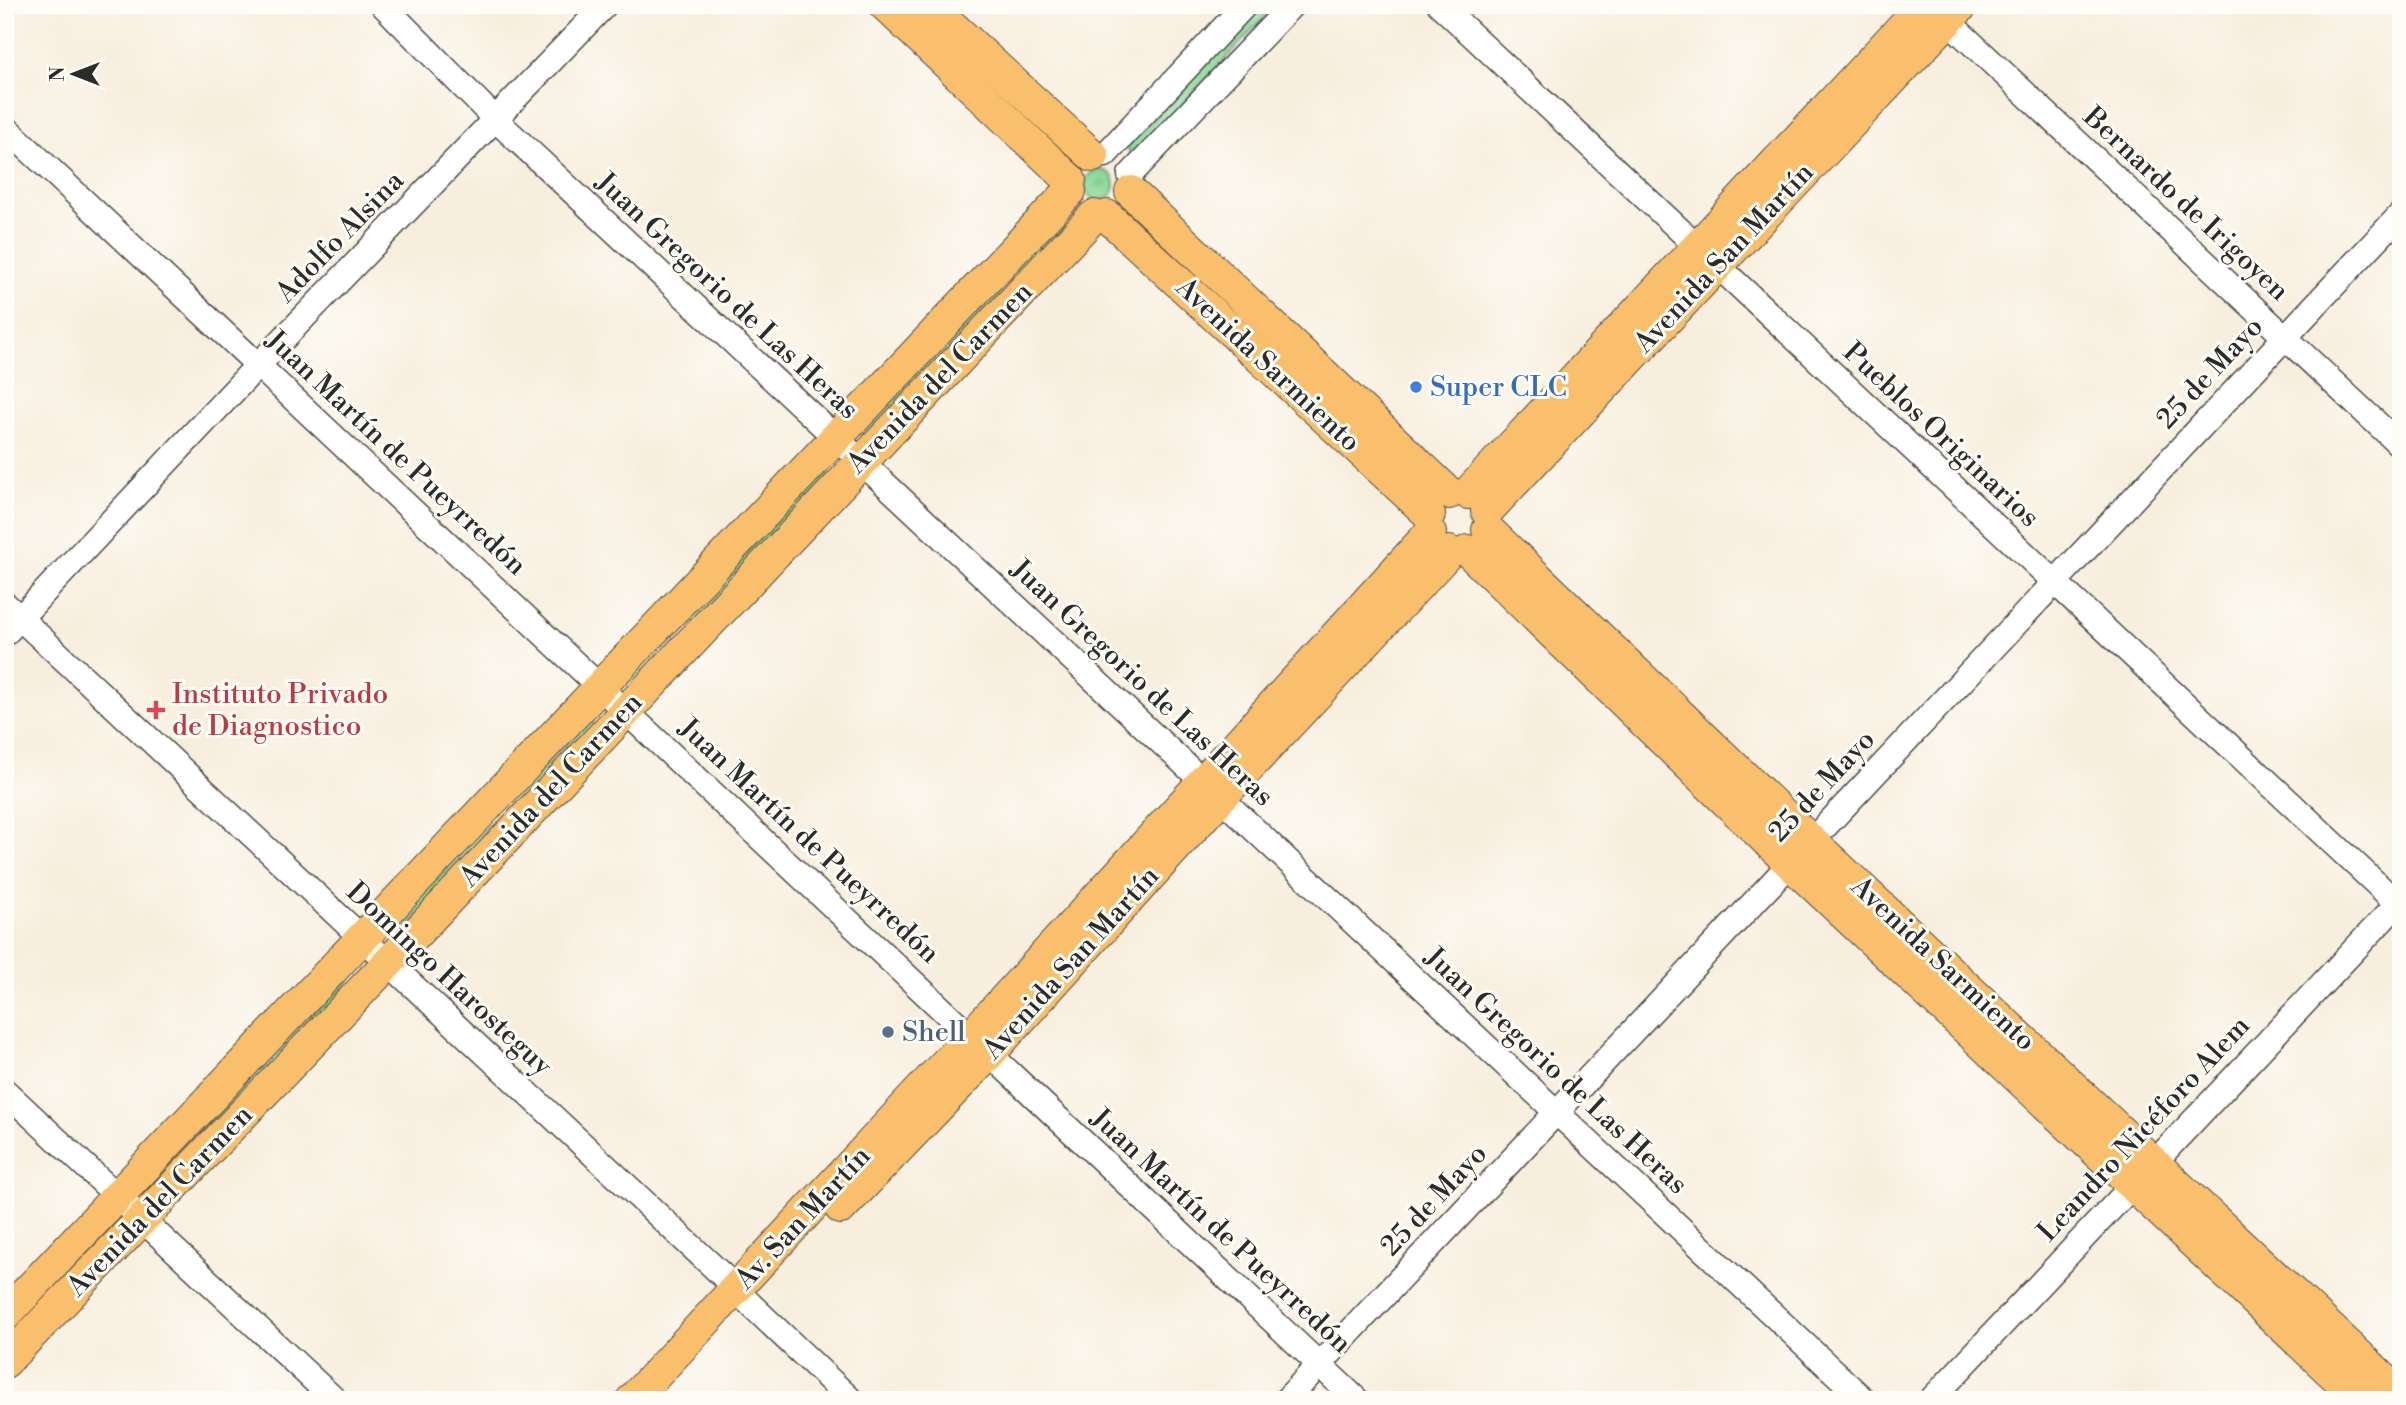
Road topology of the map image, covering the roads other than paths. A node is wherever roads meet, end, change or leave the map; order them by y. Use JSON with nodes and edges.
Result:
{"nodes":[{"id":1,"x":383,"y":5,"type":"edge"},
{"id":2,"x":605,"y":5,"type":"edge"},
{"id":3,"x":885,"y":5,"type":"edge"},
{"id":4,"x":929,"y":5,"type":"edge"},
{"id":5,"x":1245,"y":5,"type":"edge"},
{"id":6,"x":1292,"y":5,"type":"edge"},
{"id":7,"x":1440,"y":5,"type":"edge"},
{"id":8,"x":1941,"y":9,"type":"edge"},
{"id":9,"x":495,"y":119,"type":"junction"},
{"id":10,"x":5,"y":127,"type":"edge"},
{"id":11,"x":1099,"y":155,"type":"junction"},
{"id":12,"x":1130,"y":184,"type":"junction"},
{"id":13,"x":1070,"y":185,"type":"junction"},
{"id":14,"x":2401,"y":214,"type":"edge"},
{"id":15,"x":1100,"y":216,"type":"junction"},
{"id":16,"x":1707,"y":256,"type":"junction"},
{"id":17,"x":2285,"y":337,"type":"junction"},
{"id":18,"x":259,"y":364,"type":"junction"},
{"id":19,"x":835,"y":438,"type":"junction"},
{"id":20,"x":2401,"y":446,"type":"edge"},
{"id":21,"x":860,"y":462,"type":"junction"},
{"id":22,"x":1458,"y":522,"type":"junction"},
{"id":23,"x":2054,"y":582,"type":"junction"},
{"id":24,"x":10,"y":619,"type":"edge"},
{"id":25,"x":600,"y":685,"type":"junction"},
{"id":26,"x":626,"y":710,"type":"junction"},
{"id":27,"x":1211,"y":789,"type":"junction"},
{"id":28,"x":1801,"y":852,"type":"junction"},
{"id":29,"x":2400,"y":904,"type":"edge"},
{"id":30,"x":362,"y":939,"type":"junction"},
{"id":31,"x":388,"y":963,"type":"junction"},
{"id":32,"x":981,"y":1045,"type":"junction"},
{"id":33,"x":5,"y":1091,"type":"edge"},
{"id":34,"x":1557,"y":1113,"type":"junction"},
{"id":35,"x":2143,"y":1173,"type":"junction"},
{"id":36,"x":119,"y":1195,"type":"junction"},
{"id":37,"x":143,"y":1218,"type":"junction"},
{"id":38,"x":743,"y":1296,"type":"junction"},
{"id":39,"x":5,"y":1315,"type":"edge"},
{"id":40,"x":5,"y":1362,"type":"edge"},
{"id":41,"x":1320,"y":1364,"type":"junction"},
{"id":42,"x":2401,"y":1395,"type":"edge"},
{"id":43,"x":335,"y":1400,"type":"edge"},
{"id":44,"x":632,"y":1400,"type":"edge"},
{"id":45,"x":659,"y":1400,"type":"edge"},
{"id":46,"x":851,"y":1400,"type":"edge"},
{"id":47,"x":1286,"y":1400,"type":"edge"},
{"id":48,"x":1357,"y":1400,"type":"edge"},
{"id":49,"x":1864,"y":1400,"type":"edge"},
{"id":50,"x":1931,"y":1400,"type":"edge"},
{"id":51,"x":2361,"y":1400,"type":"edge"}],
"edges":[{"from":1,"to":9,"type":"street","name":"Juan Gregorio de Las Heras"},
{"from":2,"to":9,"type":"street","name":"Adolfo Alsina"},
{"from":3,"to":13,"type":"main road"},
{"from":4,"to":11,"type":"main road"},
{"from":5,"to":11,"type":"street"},
{"from":6,"to":12,"type":"street"},
{"from":7,"to":16,"type":"street","name":"Pueblos Originarios"},
{"from":8,"to":16,"type":"main road","name":"Avenida San Martín"},
{"from":8,"to":17,"type":"street","name":"Bernardo de Irigoyen"},
{"from":9,"to":18,"type":"street","name":"Adolfo Alsina"},
{"from":9,"to":19,"type":"street","name":"Juan Gregorio de Las Heras"},
{"from":10,"to":18,"type":"street","name":"Juan Martín de Pueyrredón"},
{"from":11,"to":12,"type":"main road"},
{"from":11,"to":13,"type":"main road"},
{"from":12,"to":15,"type":"main road"},
{"from":12,"to":22,"type":"main road","name":"Avenida Sarmiento"},
{"from":13,"to":15,"type":"main road"},
{"from":13,"to":19,"type":"main road","name":"Avenida del Carmen"},
{"from":14,"to":17,"type":"street","name":"25 de Mayo"},
{"from":15,"to":21,"type":"main road","name":"Avenida del Carmen"},
{"from":15,"to":22,"type":"main road","name":"Avenida Sarmiento"},
{"from":16,"to":22,"type":"main road","name":"Avenida San Martín"},
{"from":16,"to":23,"type":"street","name":"Pueblos Originarios"},
{"from":17,"to":20,"type":"street","name":"Bernardo de Irigoyen"},
{"from":17,"to":23,"type":"street","name":"25 de Mayo"},
{"from":18,"to":24,"type":"street","name":"Adolfo Alsina"},
{"from":18,"to":25,"type":"street","name":"Juan Martín de Pueyrredón"},
{"from":19,"to":21,"type":"street","name":"Juan Gregorio de Las Heras"},
{"from":19,"to":25,"type":"main road","name":"Avenida del Carmen"},
{"from":21,"to":26,"type":"main road","name":"Avenida del Carmen"},
{"from":21,"to":27,"type":"street","name":"Juan Gregorio de Las Heras"},
{"from":22,"to":27,"type":"main road","name":"Avenida San Martín"},
{"from":22,"to":28,"type":"main road","name":"Avenida Sarmiento"},
{"from":23,"to":28,"type":"street","name":"25 de Mayo"},
{"from":23,"to":29,"type":"street","name":"Pueblos Originarios"},
{"from":24,"to":30,"type":"street","name":"Domingo Harosteguy"},
{"from":25,"to":26,"type":"street","name":"Juan Martín de Pueyrredón"},
{"from":25,"to":30,"type":"main road","name":"Avenida del Carmen"},
{"from":26,"to":31,"type":"main road","name":"Avenida del Carmen"},
{"from":26,"to":32,"type":"street","name":"Juan Martín de Pueyrredón"},
{"from":27,"to":32,"type":"main road","name":"Avenida San Martín"},
{"from":27,"to":34,"type":"street","name":"Juan Gregorio de Las Heras"},
{"from":28,"to":34,"type":"street","name":"25 de Mayo"},
{"from":28,"to":35,"type":"main road","name":"Avenida Sarmiento"},
{"from":29,"to":35,"type":"street","name":"Leandro Nicéforo Alem"},
{"from":30,"to":31,"type":"street","name":"Domingo Harosteguy"},
{"from":30,"to":36,"type":"main road","name":"Avenida del Carmen"},
{"from":31,"to":37,"type":"main road","name":"Avenida del Carmen"},
{"from":31,"to":38,"type":"street","name":"Domingo Harosteguy"},
{"from":32,"to":38,"type":"main road","name":"Avenida San Martín"},
{"from":32,"to":41,"type":"street","name":"Juan Martín de Pueyrredón"},
{"from":33,"to":36,"type":"street"},
{"from":34,"to":41,"type":"street","name":"25 de Mayo"},
{"from":34,"to":49,"type":"street","name":"Juan Gregorio de Las Heras"},
{"from":35,"to":42,"type":"main road","name":"Avenida Sarmiento"},
{"from":35,"to":50,"type":"street","name":"Leandro Nicéforo Alem"},
{"from":35,"to":51,"type":"main road","name":"Avenida Sarmiento"},
{"from":36,"to":37,"type":"street"},
{"from":36,"to":39,"type":"main road","name":"Avenida del Carmen"},
{"from":37,"to":40,"type":"main road","name":"Avenida del Carmen"},
{"from":37,"to":43,"type":"street"},
{"from":38,"to":44,"type":"main road","name":"Av. San Martín"},
{"from":38,"to":45,"type":"main road","name":"Avenida San Martín"},
{"from":38,"to":46,"type":"street","name":"Domingo Harosteguy"},
{"from":41,"to":47,"type":"street","name":"25 de Mayo"},
{"from":41,"to":48,"type":"street","name":"Juan Martín de Pueyrredón"}]}
